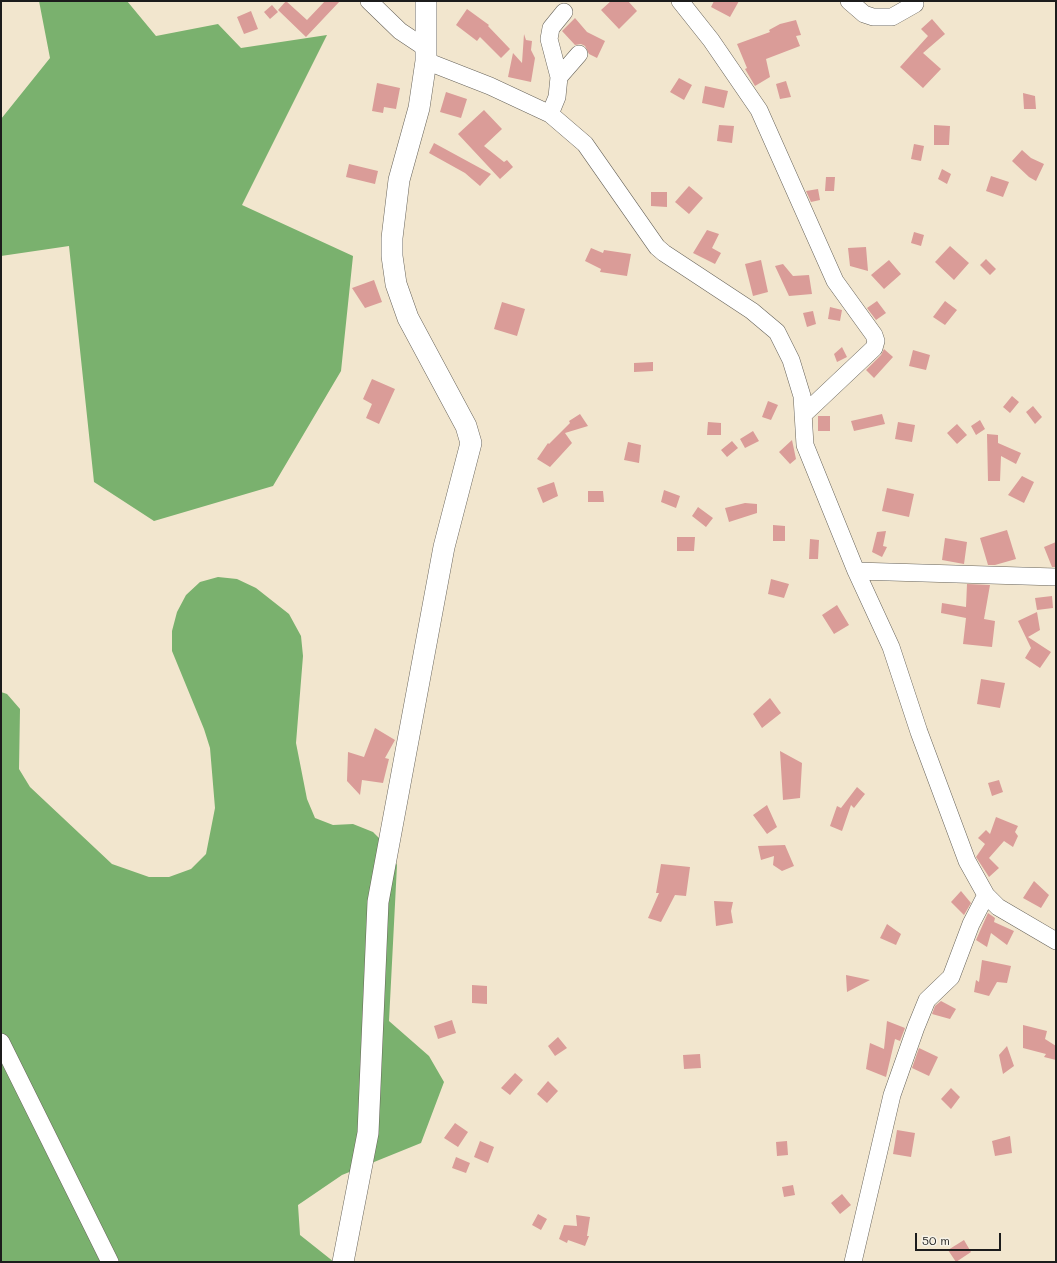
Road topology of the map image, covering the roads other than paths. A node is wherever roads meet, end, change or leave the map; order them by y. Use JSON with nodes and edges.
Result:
{"nodes":[{"id":1,"x":369,"y":1,"type":"edge"},
{"id":2,"x":426,"y":1,"type":"edge"},
{"id":3,"x":680,"y":1,"type":"edge"},
{"id":4,"x":849,"y":1,"type":"edge"},
{"id":5,"x":915,"y":4,"type":"dead end"},
{"id":6,"x":564,"y":12,"type":"dead end"},
{"id":7,"x":578,"y":54,"type":"dead end"},
{"id":8,"x":427,"y":55,"type":"junction"},
{"id":9,"x":559,"y":77,"type":"junction"},
{"id":10,"x":550,"y":114,"type":"junction"},
{"id":11,"x":803,"y":415,"type":"junction"},
{"id":12,"x":856,"y":570,"type":"junction"},
{"id":13,"x":1056,"y":577,"type":"edge"},
{"id":14,"x":986,"y":895,"type":"junction"},
{"id":15,"x":1056,"y":941,"type":"edge"},
{"id":16,"x":1,"y":1042,"type":"edge"},
{"id":17,"x":110,"y":1262,"type":"edge"},
{"id":18,"x":342,"y":1262,"type":"edge"},
{"id":19,"x":853,"y":1262,"type":"edge"}],
"edges":[{"from":1,"to":8,"type":"street"},
{"from":2,"to":8,"type":"main road"},
{"from":3,"to":11,"type":"street"},
{"from":4,"to":5,"type":"street"},
{"from":6,"to":9,"type":"street"},
{"from":7,"to":9,"type":"street"},
{"from":8,"to":10,"type":"street"},
{"from":8,"to":18,"type":"main road"},
{"from":9,"to":10,"type":"street"},
{"from":10,"to":11,"type":"street"},
{"from":11,"to":12,"type":"street"},
{"from":12,"to":13,"type":"street"},
{"from":12,"to":14,"type":"street"},
{"from":14,"to":15,"type":"street"},
{"from":14,"to":19,"type":"street"},
{"from":16,"to":17,"type":"street"}]}
